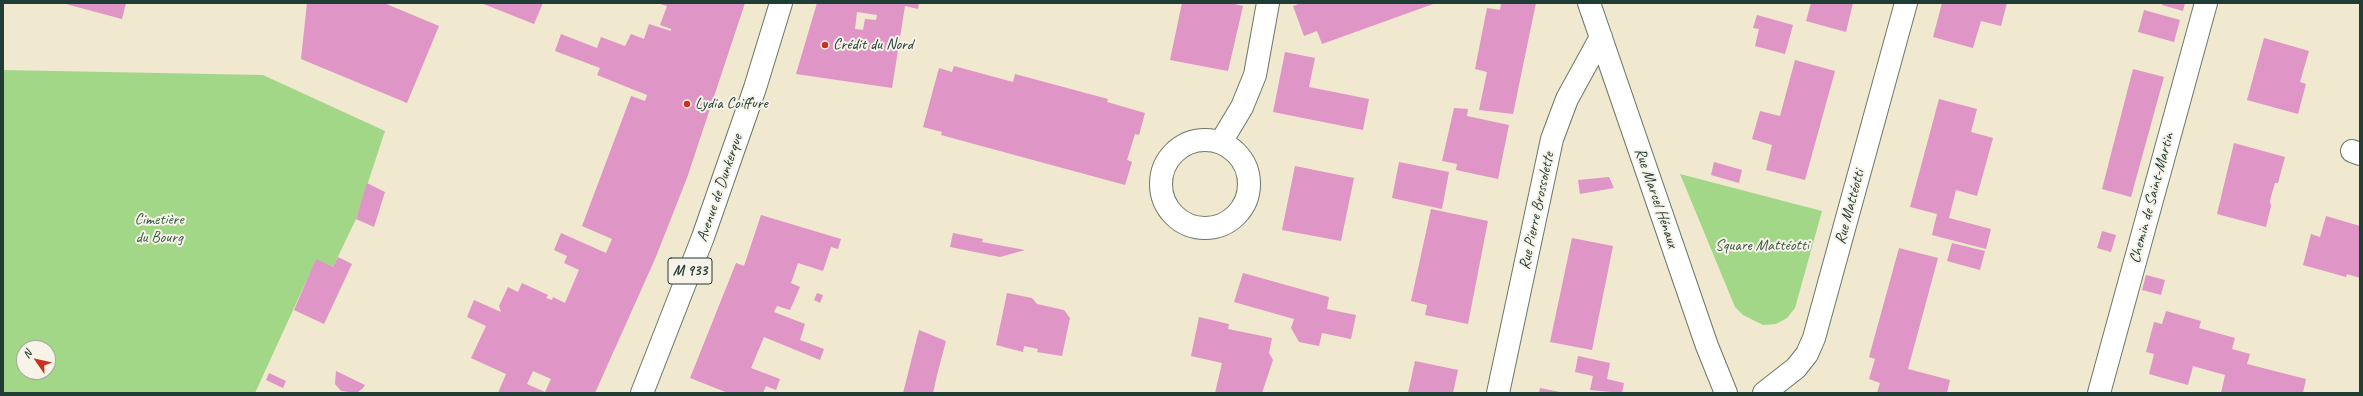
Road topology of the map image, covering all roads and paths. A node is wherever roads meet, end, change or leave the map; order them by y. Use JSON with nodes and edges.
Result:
{"nodes":[{"id":1,"x":781,"y":3,"type":"edge"},
{"id":2,"x":1268,"y":3,"type":"edge"},
{"id":3,"x":1589,"y":3,"type":"edge"},
{"id":4,"x":1906,"y":3,"type":"edge"},
{"id":5,"x":2206,"y":3,"type":"edge"},
{"id":6,"x":1601,"y":37,"type":"junction"},
{"id":7,"x":1221,"y":142,"type":"junction"},
{"id":8,"x":642,"y":393,"type":"edge"},
{"id":9,"x":1498,"y":393,"type":"edge"},
{"id":10,"x":1726,"y":393,"type":"edge"},
{"id":11,"x":1764,"y":393,"type":"edge"},
{"id":12,"x":2099,"y":393,"type":"edge"}],
"edges":[{"from":1,"to":8,"type":"street","name":"Avenue de Dunkerque","number":"M 933"},
{"from":2,"to":7,"type":"street"},
{"from":3,"to":6,"type":"street","name":"Rue Marcel Hénaux"},
{"from":4,"to":11,"type":"street","name":"Rue Mattéotti"},
{"from":5,"to":12,"type":"street","name":"Chemin de Saint-Martin"},
{"from":6,"to":9,"type":"street","name":"Rue Pierre Brossolette"},
{"from":6,"to":10,"type":"street","name":"Rue Marcel Hénaux"},
{"from":7,"to":7,"type":"street"}]}
